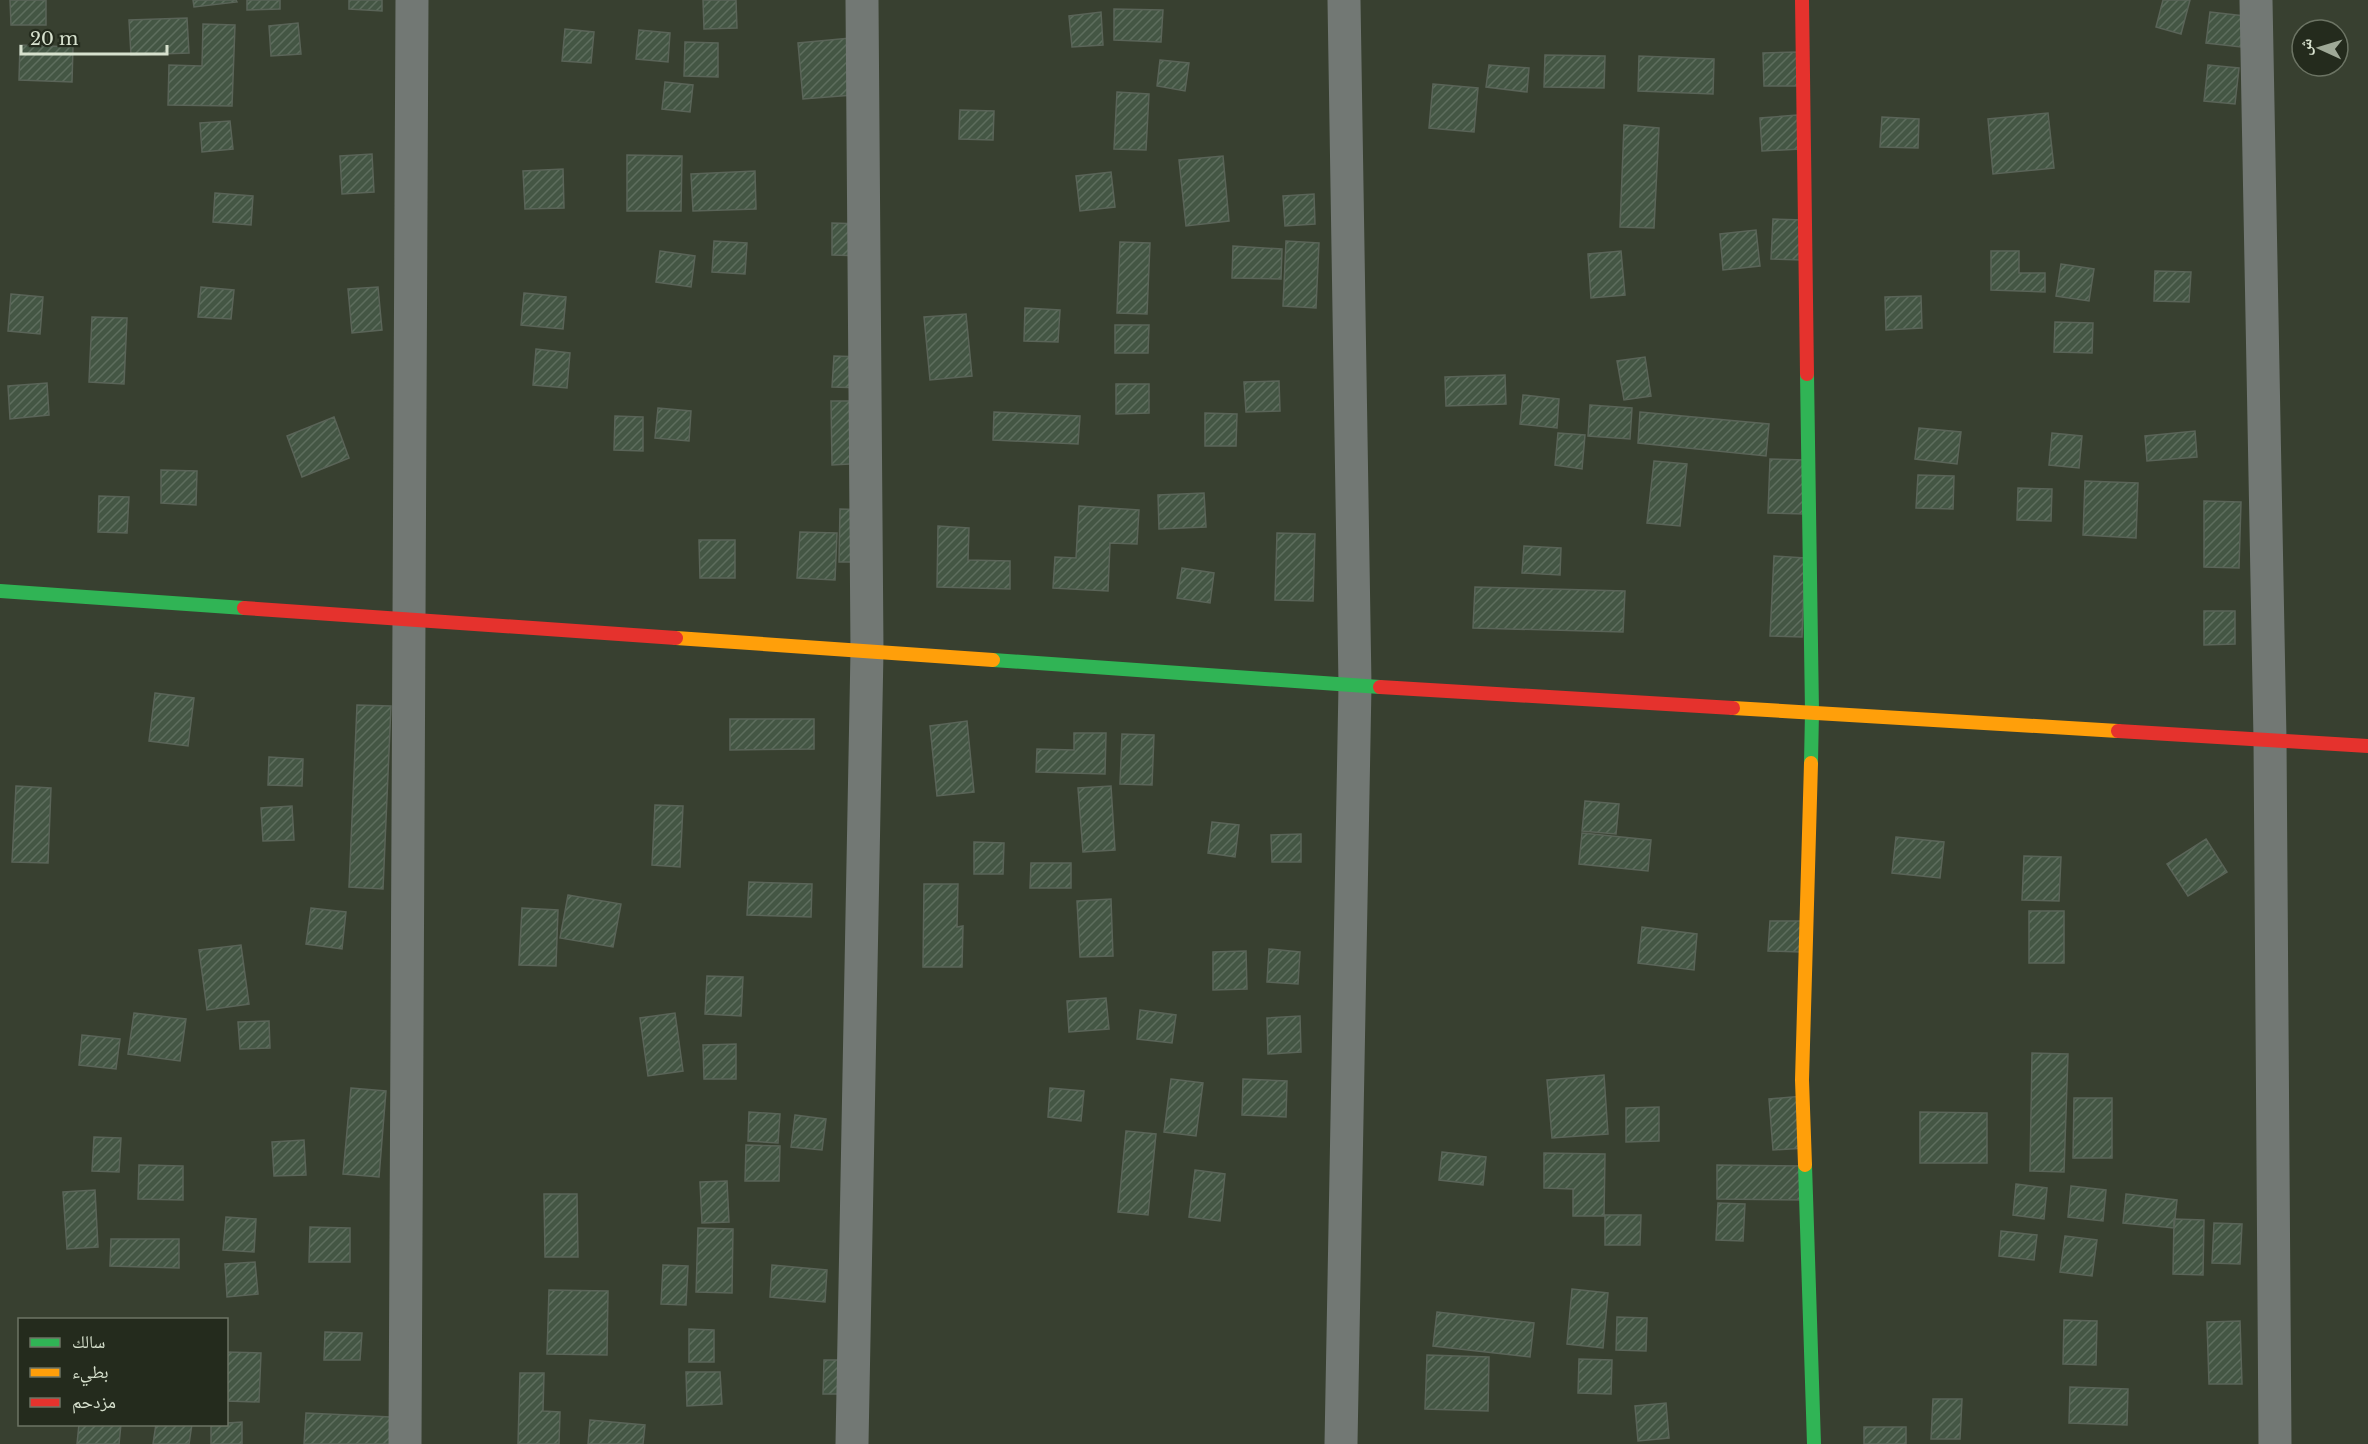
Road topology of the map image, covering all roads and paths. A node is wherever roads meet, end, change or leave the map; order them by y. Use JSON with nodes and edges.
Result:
{"nodes":[{"id":1,"x":412,"y":0,"type":"edge"},
{"id":2,"x":862,"y":0,"type":"edge"},
{"id":3,"x":1344,"y":0,"type":"edge"},
{"id":4,"x":1802,"y":0,"type":"edge"},
{"id":5,"x":2256,"y":0,"type":"edge"},
{"id":6,"x":0,"y":591,"type":"edge"},
{"id":7,"x":407,"y":619,"type":"junction"},
{"id":8,"x":867,"y":651,"type":"junction"},
{"id":9,"x":1355,"y":685,"type":"junction"},
{"id":10,"x":1812,"y":712,"type":"junction"},
{"id":11,"x":2270,"y":739,"type":"junction"},
{"id":12,"x":2368,"y":746,"type":"edge"},
{"id":13,"x":405,"y":1444,"type":"edge"},
{"id":14,"x":852,"y":1444,"type":"edge"},
{"id":15,"x":1341,"y":1444,"type":"edge"},
{"id":16,"x":1814,"y":1444,"type":"edge"},
{"id":17,"x":2275,"y":1444,"type":"edge"}],
"edges":[{"from":1,"to":7,"type":"street"},
{"from":2,"to":8,"type":"street"},
{"from":3,"to":9,"type":"street"},
{"from":4,"to":10,"type":"street"},
{"from":5,"to":11,"type":"street"},
{"from":6,"to":7,"type":"street"},
{"from":7,"to":8,"type":"street"},
{"from":7,"to":13,"type":"street"},
{"from":8,"to":9,"type":"street"},
{"from":8,"to":14,"type":"street"},
{"from":9,"to":10,"type":"street"},
{"from":9,"to":15,"type":"street"},
{"from":10,"to":11,"type":"street"},
{"from":10,"to":16,"type":"street"},
{"from":11,"to":12,"type":"street"},
{"from":11,"to":17,"type":"street"}]}
